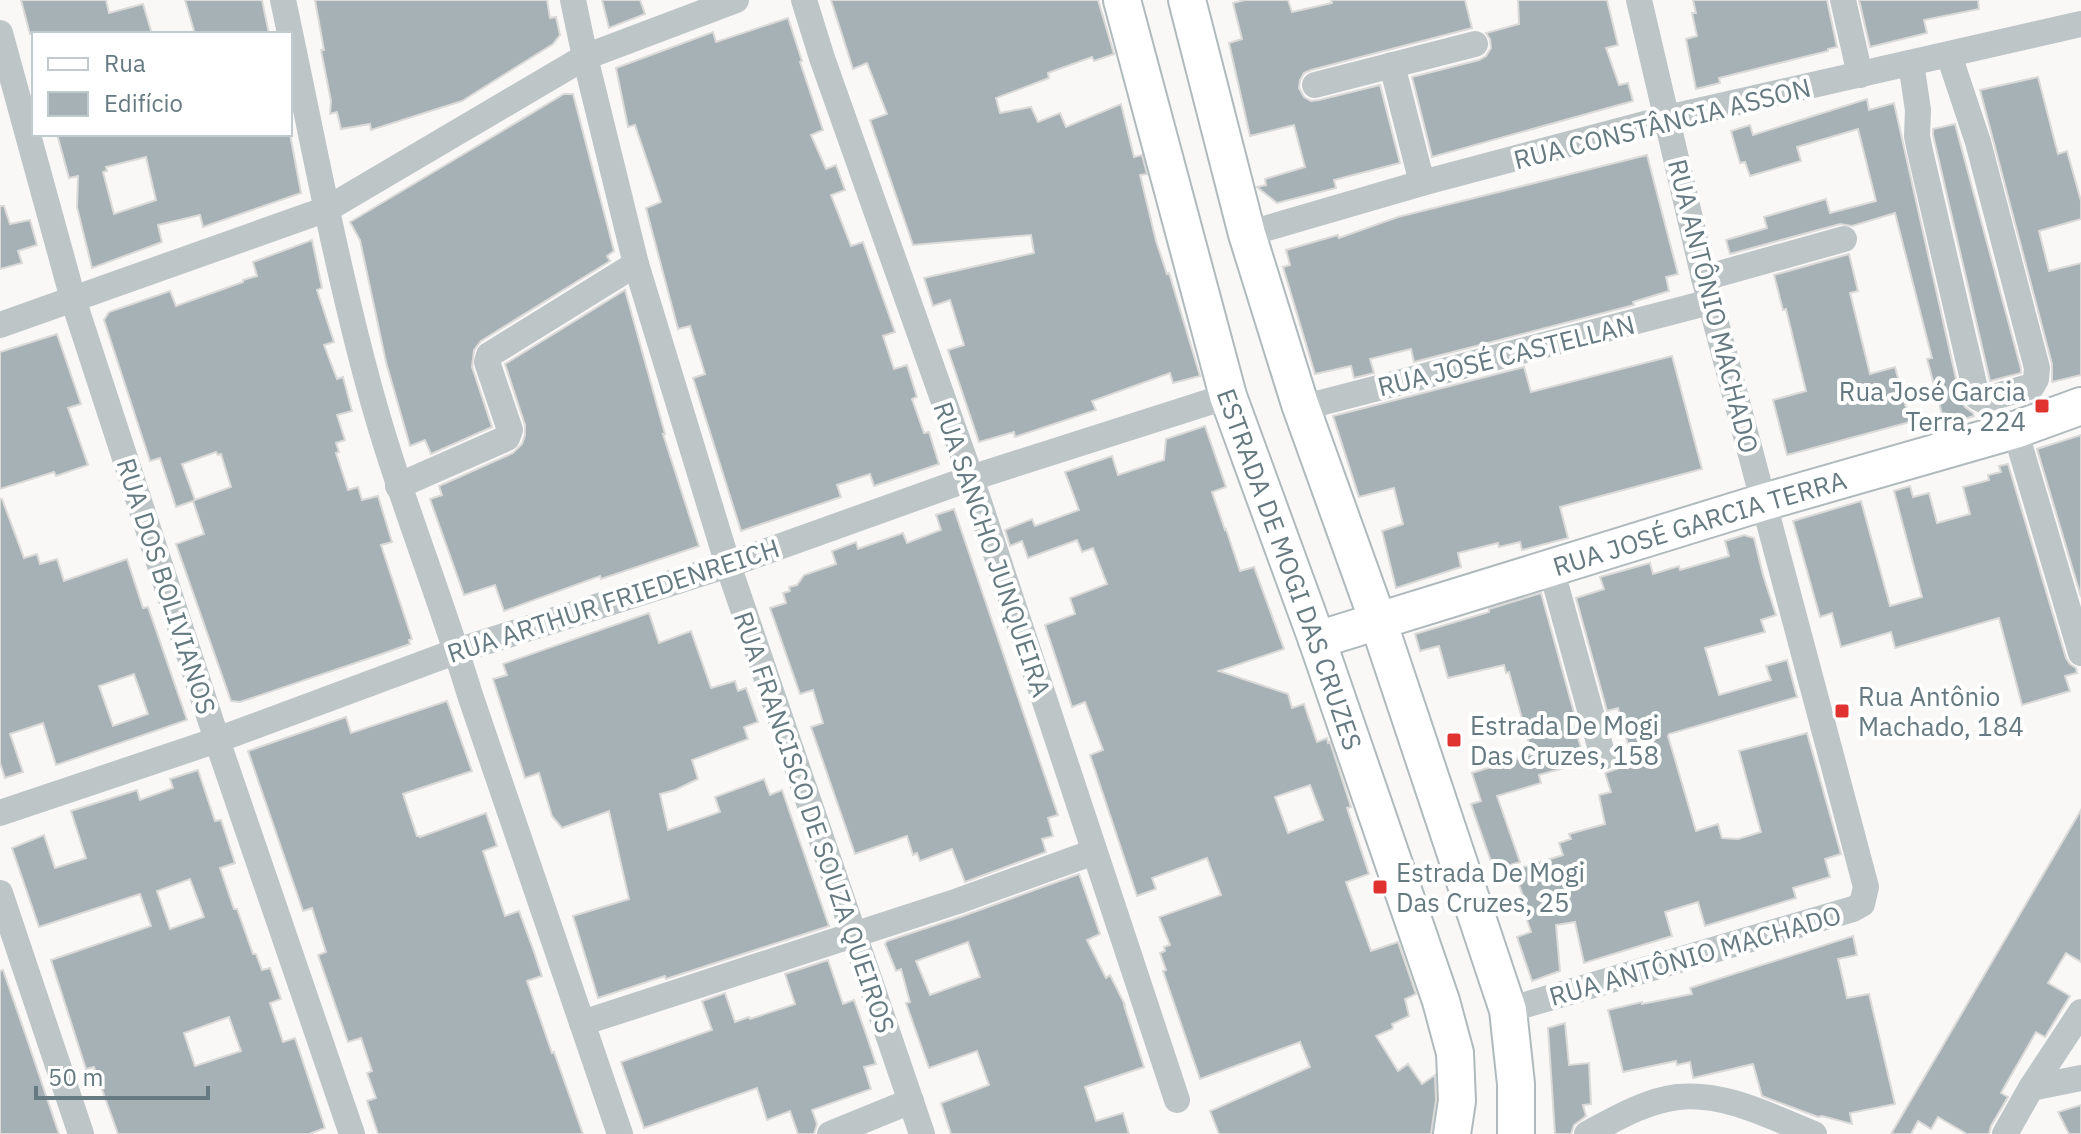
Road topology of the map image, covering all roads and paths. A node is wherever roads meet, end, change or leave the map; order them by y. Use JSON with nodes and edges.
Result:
{"nodes":[{"id":1,"x":283,"y":0,"type":"edge"},
{"id":2,"x":573,"y":0,"type":"edge"},
{"id":3,"x":736,"y":0,"type":"edge"},
{"id":4,"x":804,"y":0,"type":"edge"},
{"id":5,"x":1122,"y":0,"type":"edge"},
{"id":6,"x":1187,"y":0,"type":"edge"},
{"id":7,"x":1639,"y":0,"type":"edge"},
{"id":8,"x":1843,"y":0,"type":"edge"},
{"id":9,"x":2081,"y":24,"type":"edge"},
{"id":10,"x":290,"y":32,"type":"edge"},
{"id":11,"x":0,"y":33,"type":"edge"},
{"id":12,"x":292,"y":43,"type":"edge"},
{"id":13,"x":1475,"y":44,"type":"dead end"},
{"id":14,"x":1949,"y":55,"type":"junction"},
{"id":15,"x":585,"y":57,"type":"junction"},
{"id":16,"x":1911,"y":63,"type":"junction"},
{"id":17,"x":1392,"y":65,"type":"junction"},
{"id":18,"x":1860,"y":75,"type":"junction"},
{"id":19,"x":1315,"y":85,"type":"dead end"},
{"id":20,"x":1667,"y":118,"type":"junction"},
{"id":21,"x":1422,"y":183,"type":"junction"},
{"id":22,"x":327,"y":209,"type":"junction"},
{"id":23,"x":1247,"y":234,"type":"junction"},
{"id":24,"x":1844,"y":239,"type":"dead end"},
{"id":25,"x":636,"y":264,"type":"junction"},
{"id":26,"x":1707,"y":290,"type":"junction"},
{"id":27,"x":73,"y":299,"type":"junction"},
{"id":28,"x":0,"y":325,"type":"edge"},
{"id":29,"x":1228,"y":396,"type":"junction"},
{"id":30,"x":2081,"y":406,"type":"edge"},
{"id":31,"x":1301,"y":408,"type":"junction"},
{"id":32,"x":2015,"y":430,"type":"junction"},
{"id":33,"x":971,"y":478,"type":"junction"},
{"id":34,"x":398,"y":486,"type":"junction"},
{"id":35,"x":1764,"y":502,"type":"junction"},
{"id":36,"x":728,"y":565,"type":"junction"},
{"id":37,"x":1551,"y":568,"type":"junction"},
{"id":38,"x":1378,"y":621,"type":"junction"},
{"id":39,"x":1317,"y":640,"type":"junction"},
{"id":40,"x":457,"y":651,"type":"junction"},
{"id":41,"x":2081,"y":653,"type":"edge"},
{"id":42,"x":217,"y":740,"type":"junction"},
{"id":43,"x":1603,"y":757,"type":"dead end"},
{"id":44,"x":0,"y":813,"type":"edge"},
{"id":45,"x":1094,"y":852,"type":"junction"},
{"id":46,"x":0,"y":893,"type":"edge"},
{"id":47,"x":853,"y":933,"type":"junction"},
{"id":48,"x":1508,"y":1010,"type":"junction"},
{"id":49,"x":2081,"y":1012,"type":"edge"},
{"id":50,"x":582,"y":1023,"type":"junction"},
{"id":51,"x":2081,"y":1078,"type":"edge"},
{"id":52,"x":2031,"y":1088,"type":"junction"},
{"id":53,"x":1177,"y":1100,"type":"dead end"},
{"id":54,"x":911,"y":1101,"type":"junction"},
{"id":55,"x":1799,"y":1131,"type":"edge"},
{"id":56,"x":81,"y":1134,"type":"edge"},
{"id":57,"x":352,"y":1134,"type":"edge"},
{"id":58,"x":620,"y":1134,"type":"edge"},
{"id":59,"x":830,"y":1134,"type":"edge"},
{"id":60,"x":922,"y":1134,"type":"edge"},
{"id":61,"x":1452,"y":1134,"type":"edge"},
{"id":62,"x":1516,"y":1134,"type":"edge"},
{"id":63,"x":1587,"y":1134,"type":"edge"},
{"id":64,"x":2005,"y":1134,"type":"edge"}],
"edges":[{"from":1,"to":10,"type":"street"},
{"from":2,"to":15,"type":"street","name":"RUA FRANCISCO DE SOUZA QUEIROS"},
{"from":3,"to":15,"type":"street"},
{"from":4,"to":33,"type":"street","name":"RUA SANCHO JUNQUEIRA"},
{"from":5,"to":29,"type":"main road","name":"ESTRADA DE MOGI DAS CRUZES"},
{"from":6,"to":23,"type":"main road"},
{"from":7,"to":20,"type":"street","name":"RUA ANTÔNIO MACHADO"},
{"from":8,"to":18,"type":"street"},
{"from":9,"to":14,"type":"street","name":"RUA CONSTÂNCIA ASSON"},
{"from":11,"to":27,"type":"street","name":"RUA DOS BOLIVIANOS"},
{"from":12,"to":22,"type":"street"},
{"from":13,"to":17,"type":"street"},
{"from":14,"to":16,"type":"street","name":"RUA CONSTÂNCIA ASSON"},
{"from":14,"to":16,"type":"street"},
{"from":15,"to":22,"type":"street"},
{"from":15,"to":25,"type":"street","name":"RUA FRANCISCO DE SOUZA QUEIROS"},
{"from":16,"to":18,"type":"street","name":"RUA CONSTÂNCIA ASSON"},
{"from":17,"to":19,"type":"street"},
{"from":17,"to":21,"type":"street"},
{"from":18,"to":20,"type":"street","name":"RUA CONSTÂNCIA ASSON"},
{"from":20,"to":21,"type":"street","name":"RUA CONSTÂNCIA ASSON"},
{"from":20,"to":26,"type":"street","name":"RUA ANTÔNIO MACHADO"},
{"from":21,"to":23,"type":"street","name":"RUA CONSTÂNCIA ASSON"},
{"from":22,"to":27,"type":"street"},
{"from":22,"to":34,"type":"street"},
{"from":23,"to":31,"type":"main road"},
{"from":24,"to":26,"type":"street","name":"RUA JOSÉ CASTELLAN"},
{"from":25,"to":34,"type":"street"},
{"from":25,"to":36,"type":"street","name":"RUA FRANCISCO DE SOUZA QUEIROS"},
{"from":26,"to":31,"type":"street","name":"RUA JOSÉ CASTELLAN"},
{"from":26,"to":35,"type":"street","name":"RUA ANTÔNIO MACHADO"},
{"from":27,"to":28,"type":"street"},
{"from":27,"to":42,"type":"street","name":"RUA DOS BOLIVIANOS"},
{"from":29,"to":33,"type":"street","name":"RUA ARTHUR FRIEDENREICH"},
{"from":29,"to":39,"type":"main road","name":"ESTRADA DE MOGI DAS CRUZES"},
{"from":30,"to":32,"type":"main road","name":"RUA JOSÉ GARCIA TERRA"},
{"from":31,"to":38,"type":"main road"},
{"from":32,"to":35,"type":"main road","name":"RUA JOSÉ GARCIA TERRA"},
{"from":32,"to":41,"type":"street"},
{"from":33,"to":36,"type":"street","name":"RUA ARTHUR FRIEDENREICH"},
{"from":33,"to":45,"type":"street","name":"RUA SANCHO JUNQUEIRA"},
{"from":34,"to":40,"type":"street"},
{"from":35,"to":37,"type":"main road","name":"RUA JOSÉ GARCIA TERRA"},
{"from":35,"to":48,"type":"street","name":"RUA ANTÔNIO MACHADO"},
{"from":36,"to":40,"type":"street","name":"RUA ARTHUR FRIEDENREICH"},
{"from":36,"to":47,"type":"street","name":"RUA FRANCISCO DE SOUZA QUEIROS"},
{"from":37,"to":38,"type":"main road","name":"RUA JOSÉ GARCIA TERRA"},
{"from":37,"to":43,"type":"street"},
{"from":38,"to":39,"type":"main road","name":"RUA JOSÉ GARCIA TERRA"},
{"from":38,"to":48,"type":"main road"},
{"from":39,"to":61,"type":"main road","name":"ESTRADA DE MOGI DAS CRUZES"},
{"from":40,"to":42,"type":"street","name":"RUA ARTHUR FRIEDENREICH"},
{"from":40,"to":50,"type":"street"},
{"from":42,"to":44,"type":"street","name":"RUA ARTHUR FRIEDENREICH"},
{"from":42,"to":57,"type":"street","name":"RUA DOS BOLIVIANOS"},
{"from":45,"to":47,"type":"street"},
{"from":45,"to":53,"type":"street","name":"RUA SANCHO JUNQUEIRA"},
{"from":46,"to":56,"type":"street"},
{"from":47,"to":50,"type":"street"},
{"from":47,"to":54,"type":"street","name":"RUA FRANCISCO DE SOUZA QUEIROS"},
{"from":48,"to":62,"type":"main road"},
{"from":49,"to":52,"type":"street"},
{"from":50,"to":58,"type":"street"},
{"from":51,"to":52,"type":"street"},
{"from":52,"to":64,"type":"street"},
{"from":54,"to":59,"type":"street"},
{"from":54,"to":60,"type":"street","name":"RUA FRANCISCO DE SOUZA QUEIROS"},
{"from":55,"to":63,"type":"street"}]}
